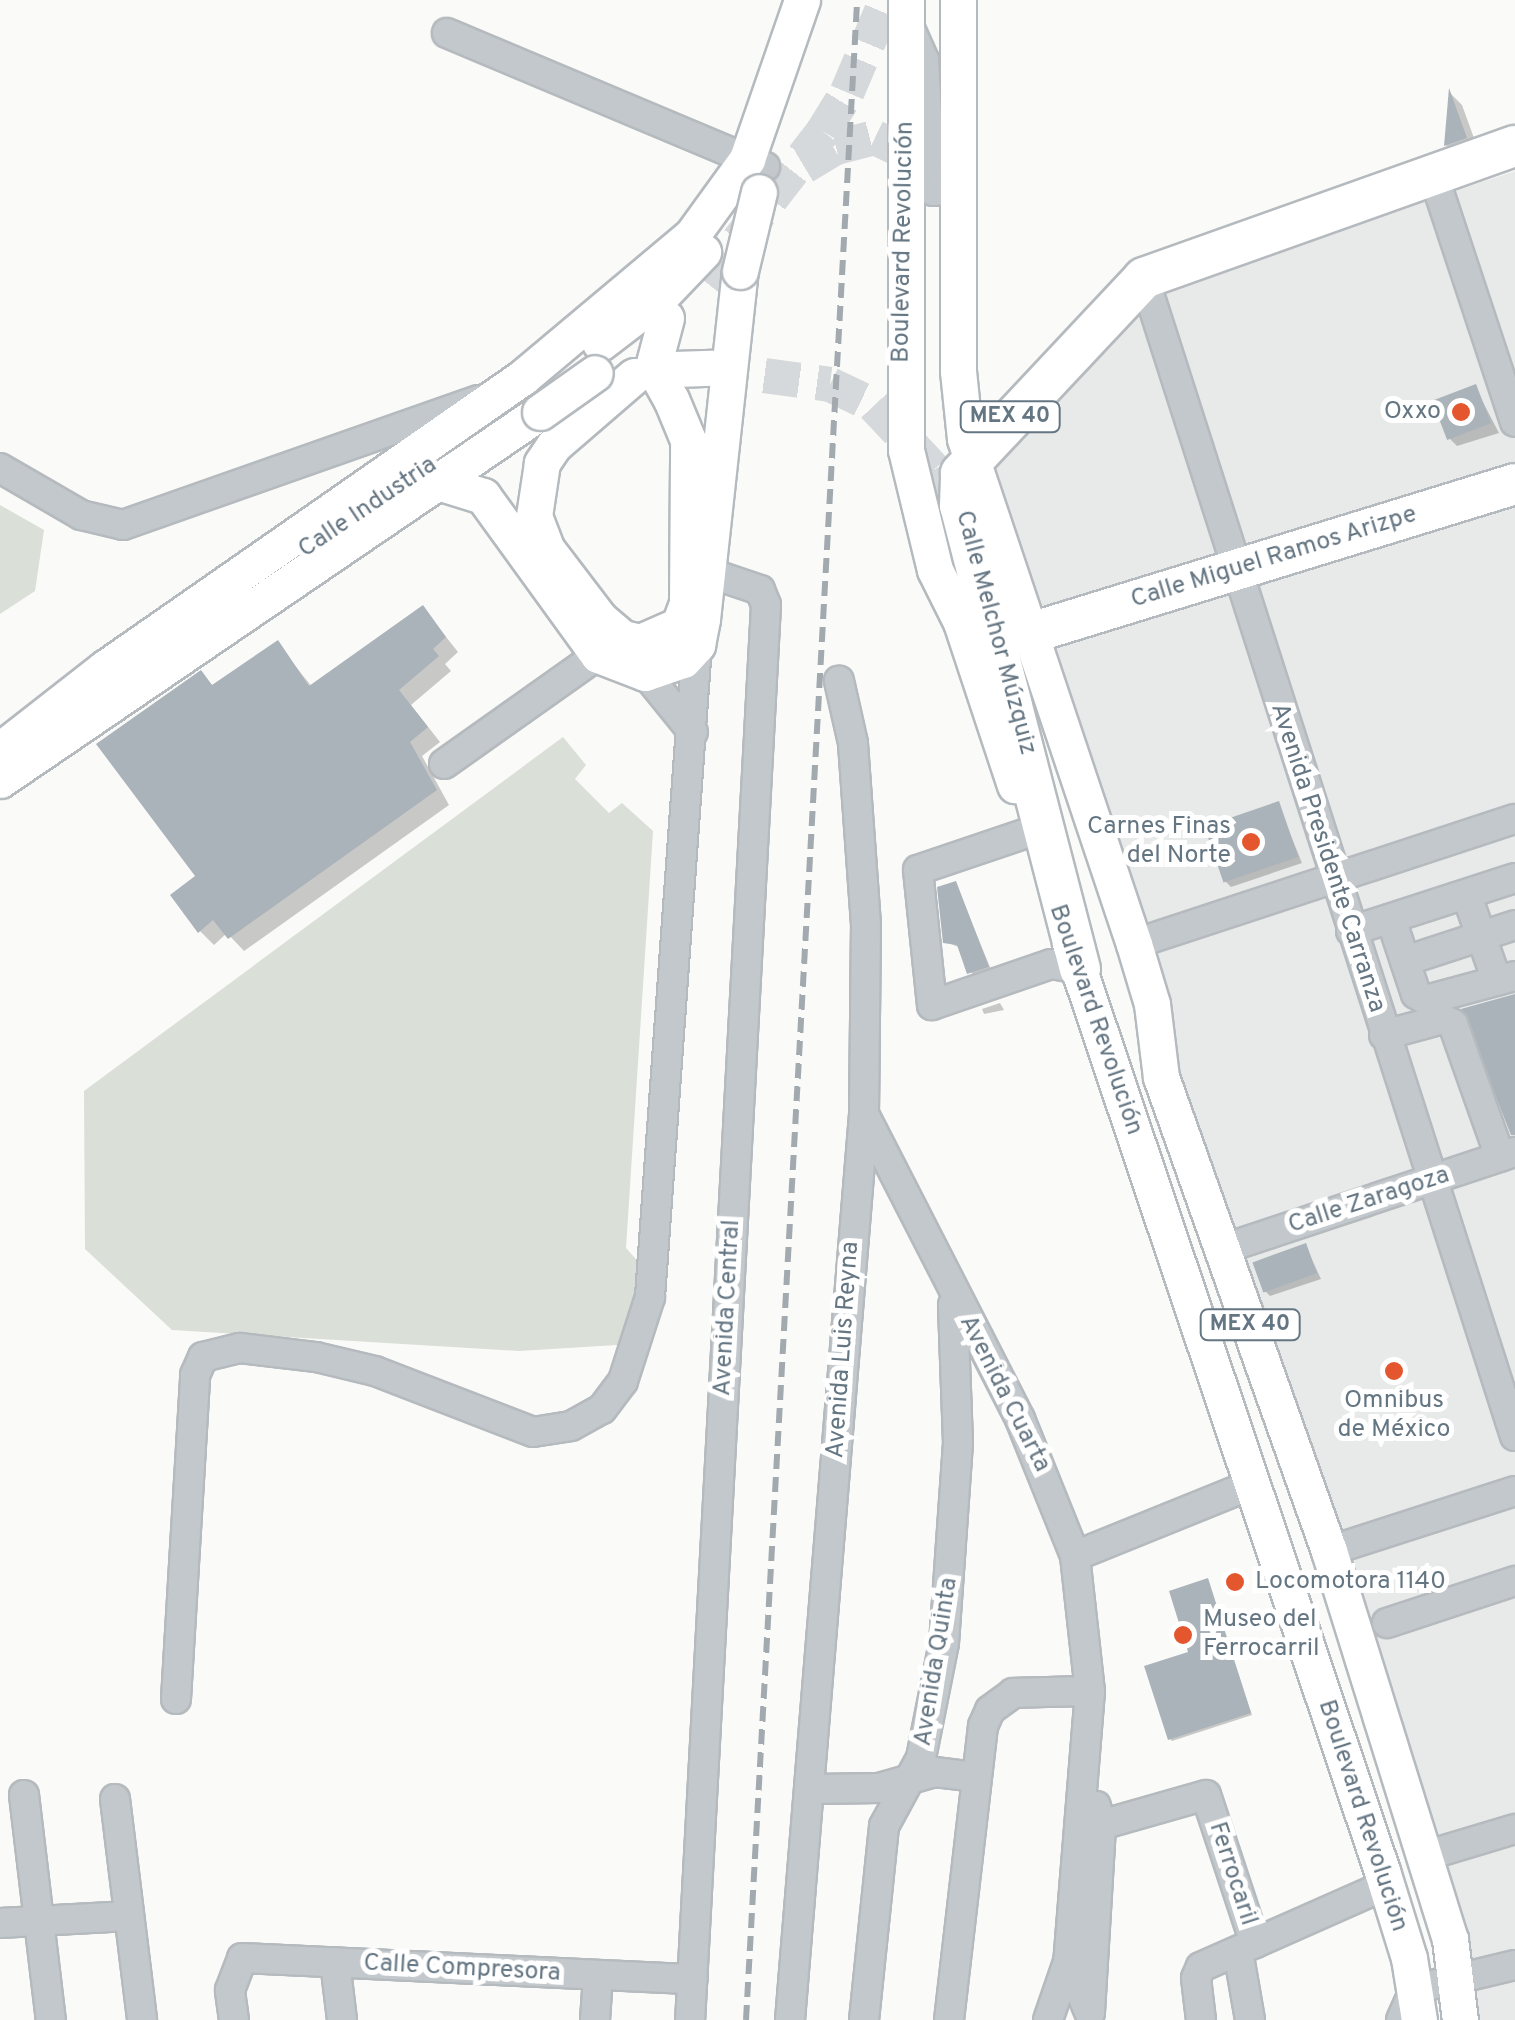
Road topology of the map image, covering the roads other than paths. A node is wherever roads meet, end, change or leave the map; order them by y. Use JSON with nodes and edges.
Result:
{"nodes":[{"id":1,"x":802,"y":0,"type":"edge"},
{"id":2,"x":824,"y":0,"type":"edge"},
{"id":3,"x":906,"y":10,"type":"edge"},
{"id":4,"x":958,"y":13,"type":"edge"},
{"id":5,"x":447,"y":33,"type":"dead end"},
{"id":6,"x":1515,"y":146,"type":"edge"},
{"id":7,"x":949,"y":168,"type":"junction"},
{"id":8,"x":757,"y":173,"type":"junction"},
{"id":9,"x":1434,"y":174,"type":"junction"},
{"id":10,"x":905,"y":192,"type":"junction"},
{"id":11,"x":923,"y":223,"type":"dead end"},
{"id":12,"x":716,"y":239,"type":"dead end"},
{"id":13,"x":1144,"y":278,"type":"junction"},
{"id":14,"x":706,"y":282,"type":"tunnel mouth"},
{"id":15,"x":666,"y":318,"type":"junction"},
{"id":16,"x":720,"y":361,"type":"junction"},
{"id":17,"x":656,"y":380,"type":"junction"},
{"id":18,"x":490,"y":397,"type":"junction"},
{"id":19,"x":539,"y":399,"type":"junction"},
{"id":20,"x":1515,"y":422,"type":"edge"},
{"id":21,"x":970,"y":457,"type":"junction"},
{"id":22,"x":0,"y":468,"type":"edge"},
{"id":23,"x":441,"y":482,"type":"junction"},
{"id":24,"x":1515,"y":484,"type":"edge"},
{"id":25,"x":696,"y":568,"type":"junction"},
{"id":26,"x":1233,"y":571,"type":"junction"},
{"id":27,"x":1000,"y":589,"type":"dead end"},
{"id":28,"x":961,"y":622,"type":"junction"},
{"id":29,"x":1034,"y":632,"type":"junction"},
{"id":30,"x":696,"y":645,"type":"junction"},
{"id":31,"x":598,"y":654,"type":"junction"},
{"id":32,"x":645,"y":674,"type":"junction"},
{"id":33,"x":839,"y":682,"type":"dead end"},
{"id":34,"x":693,"y":732,"type":"junction"},
{"id":35,"x":0,"y":750,"type":"edge"},
{"id":36,"x":444,"y":764,"type":"dead end"},
{"id":37,"x":0,"y":780,"type":"edge"},
{"id":38,"x":1515,"y":819,"type":"edge"},
{"id":39,"x":1030,"y":832,"type":"junction"},
{"id":40,"x":1515,"y":878,"type":"edge"},
{"id":41,"x":1334,"y":879,"type":"junction"},
{"id":42,"x":1467,"y":896,"type":"junction"},
{"id":43,"x":1391,"y":919,"type":"junction"},
{"id":44,"x":1515,"y":925,"type":"edge"},
{"id":45,"x":1351,"y":931,"type":"junction"},
{"id":46,"x":1482,"y":937,"type":"junction"},
{"id":47,"x":1134,"y":944,"type":"junction"},
{"id":48,"x":1405,"y":960,"type":"junction"},
{"id":49,"x":1080,"y":969,"type":"junction"},
{"id":50,"x":1506,"y":978,"type":"edge"},
{"id":51,"x":1384,"y":1035,"type":"junction"},
{"id":52,"x":1161,"y":1078,"type":"junction"},
{"id":53,"x":864,"y":1114,"type":"junction"},
{"id":54,"x":1508,"y":1155,"type":"edge"},
{"id":55,"x":1430,"y":1180,"type":"junction"},
{"id":56,"x":1223,"y":1248,"type":"junction"},
{"id":57,"x":953,"y":1294,"type":"junction"},
{"id":58,"x":1515,"y":1436,"type":"edge"},
{"id":59,"x":1252,"y":1485,"type":"junction"},
{"id":60,"x":1515,"y":1491,"type":"edge"},
{"id":61,"x":1330,"y":1552,"type":"junction"},
{"id":62,"x":1076,"y":1556,"type":"junction"},
{"id":63,"x":1515,"y":1581,"type":"edge"},
{"id":64,"x":1387,"y":1623,"type":"dead end"},
{"id":65,"x":1090,"y":1691,"type":"junction"},
{"id":66,"x":176,"y":1699,"type":"dead end"},
{"id":67,"x":1087,"y":1771,"type":"junction"},
{"id":68,"x":912,"y":1776,"type":"junction"},
{"id":69,"x":973,"y":1777,"type":"junction"},
{"id":70,"x":814,"y":1789,"type":"junction"},
{"id":71,"x":24,"y":1795,"type":"dead end"},
{"id":72,"x":115,"y":1799,"type":"dead end"},
{"id":73,"x":1101,"y":1825,"type":"junction"},
{"id":74,"x":1515,"y":1829,"type":"edge"},
{"id":75,"x":1424,"y":1856,"type":"junction"},
{"id":76,"x":1386,"y":1885,"type":"junction"},
{"id":77,"x":129,"y":1916,"type":"junction"},
{"id":78,"x":39,"y":1921,"type":"junction"},
{"id":79,"x":0,"y":1923,"type":"edge"},
{"id":80,"x":1246,"y":1947,"type":"junction"},
{"id":81,"x":335,"y":1962,"type":"junction"},
{"id":82,"x":1068,"y":1962,"type":"junction"},
{"id":83,"x":1515,"y":1964,"type":"edge"},
{"id":84,"x":598,"y":1976,"type":"junction"},
{"id":85,"x":1457,"y":1976,"type":"junction"},
{"id":86,"x":693,"y":1979,"type":"junction"},
{"id":87,"x":1412,"y":2010,"type":"edge"},
{"id":88,"x":1090,"y":2017,"type":"edge"},
{"id":89,"x":51,"y":2020,"type":"edge"},
{"id":90,"x":142,"y":2020,"type":"edge"},
{"id":91,"x":234,"y":2020,"type":"edge"},
{"id":92,"x":342,"y":2020,"type":"edge"},
{"id":93,"x":595,"y":2020,"type":"edge"},
{"id":94,"x":690,"y":2020,"type":"edge"},
{"id":95,"x":790,"y":2020,"type":"edge"},
{"id":96,"x":864,"y":2020,"type":"edge"},
{"id":97,"x":948,"y":2020,"type":"edge"},
{"id":98,"x":1048,"y":2020,"type":"edge"},
{"id":99,"x":1201,"y":2020,"type":"edge"},
{"id":100,"x":1250,"y":2020,"type":"edge"},
{"id":101,"x":1460,"y":2020,"type":"edge"}],
"edges":[{"from":1,"to":8,"type":"main road"},
{"from":2,"to":8,"type":"main road"},
{"from":3,"to":7,"type":"street"},
{"from":3,"to":10,"type":"main road","name":"Boulevard Revolución"},
{"from":4,"to":7,"type":"main road"},
{"from":5,"to":8,"type":"street"},
{"from":6,"to":9,"type":"highway","number":"MEX 40"},
{"from":7,"to":10,"type":"street"},
{"from":7,"to":21,"type":"main road"},
{"from":8,"to":16,"type":"main road","bridge":true},
{"from":8,"to":18,"type":"main road"},
{"from":9,"to":13,"type":"highway","number":"MEX 40"},
{"from":9,"to":20,"type":"street"},
{"from":10,"to":28,"type":"main road","name":"Boulevard Revolución"},
{"from":11,"to":28,"type":"main road"},
{"from":12,"to":19,"type":"main road","name":"Calle Industria"},
{"from":13,"to":21,"type":"highway","number":"MEX 40"},
{"from":13,"to":26,"type":"street","name":"Avenida Presidente Carranza"},
{"from":14,"to":15,"type":"main road","name":"Calle Industria"},
{"from":15,"to":17,"type":"main road"},
{"from":15,"to":19,"type":"main road","name":"Calle Industria","bridge":true},
{"from":16,"to":17,"type":"main road"},
{"from":16,"to":25,"type":"main road"},
{"from":17,"to":19,"type":"main road"},
{"from":17,"to":25,"type":"main road"},
{"from":17,"to":25,"type":"main road"},
{"from":18,"to":22,"type":"street"},
{"from":18,"to":35,"type":"main road"},
{"from":19,"to":23,"type":"main road","name":"Calle Industria"},
{"from":19,"to":35,"type":"main road","name":"Calle Industria"},
{"from":21,"to":29,"type":"main road","number":"MEX 40"},
{"from":21,"to":49,"type":"highway","name":"Calle Melchor Múzquiz","number":"MEX 40"},
{"from":23,"to":31,"type":"main road"},
{"from":23,"to":37,"type":"main road","name":"Calle Industria"},
{"from":24,"to":26,"type":"highway","name":"Calle Miguel Ramos Arizpe"},
{"from":25,"to":30,"type":"main road"},
{"from":25,"to":86,"type":"street","name":"Avenida Central"},
{"from":26,"to":29,"type":"highway","name":"Calle Miguel Ramos Arizpe"},
{"from":26,"to":41,"type":"street","name":"Avenida Presidente Carranza"},
{"from":27,"to":52,"type":"main road"},
{"from":28,"to":39,"type":"main road","name":"Boulevard Revolución"},
{"from":29,"to":47,"type":"main road","number":"MEX 40"},
{"from":30,"to":32,"type":"main road"},
{"from":30,"to":34,"type":"street"},
{"from":31,"to":32,"type":"main road"},
{"from":31,"to":36,"type":"street"},
{"from":32,"to":34,"type":"street"},
{"from":33,"to":53,"type":"street","name":"Avenida Luis Reyna"},
{"from":34,"to":66,"type":"street"},
{"from":38,"to":41,"type":"street"},
{"from":39,"to":49,"type":"main road","name":"Boulevard Revolución"},
{"from":39,"to":49,"type":"street"},
{"from":40,"to":42,"type":"street"},
{"from":41,"to":45,"type":"street","name":"Avenida Presidente Carranza"},
{"from":41,"to":47,"type":"street"},
{"from":42,"to":43,"type":"street"},
{"from":42,"to":46,"type":"street"},
{"from":43,"to":45,"type":"street"},
{"from":43,"to":48,"type":"street"},
{"from":44,"to":46,"type":"street"},
{"from":45,"to":51,"type":"street","name":"Avenida Presidente Carranza"},
{"from":46,"to":48,"type":"street"},
{"from":46,"to":50,"type":"street"},
{"from":47,"to":52,"type":"main road","number":"MEX 40"},
{"from":48,"to":50,"type":"street"},
{"from":49,"to":59,"type":"main road","name":"Boulevard Revolución","number":"MEX 40"},
{"from":51,"to":54,"type":"street"},
{"from":51,"to":55,"type":"street","name":"Avenida Presidente Carranza"},
{"from":52,"to":56,"type":"main road","number":"MEX 40"},
{"from":53,"to":57,"type":"street","name":"Avenida Cuarta"},
{"from":53,"to":70,"type":"street","name":"Avenida Luis Reyna"},
{"from":54,"to":55,"type":"street","name":"Calle Zaragoza"},
{"from":55,"to":56,"type":"street","name":"Calle Zaragoza"},
{"from":55,"to":58,"type":"street","name":"Avenida Presidente Carranza"},
{"from":56,"to":61,"type":"main road","number":"MEX 40"},
{"from":57,"to":62,"type":"street","name":"Avenida Cuarta"},
{"from":57,"to":68,"type":"street","name":"Avenida Quinta"},
{"from":59,"to":62,"type":"street"},
{"from":59,"to":76,"type":"main road","name":"Boulevard Revolución","number":"MEX 40"},
{"from":60,"to":61,"type":"street"},
{"from":61,"to":75,"type":"main road","number":"MEX 40"},
{"from":62,"to":65,"type":"street","name":"Avenida Cuarta"},
{"from":63,"to":64,"type":"street"},
{"from":65,"to":67,"type":"street","name":"Avenida Cuarta"},
{"from":65,"to":69,"type":"street"},
{"from":67,"to":73,"type":"street","name":"Avenida Cuarta"},
{"from":67,"to":82,"type":"street","name":"Avenida Cuarta"},
{"from":68,"to":69,"type":"street"},
{"from":68,"to":70,"type":"street"},
{"from":68,"to":96,"type":"street","name":"Avenida Quinta"},
{"from":69,"to":97,"type":"street"},
{"from":70,"to":95,"type":"street","name":"Avenida Luis Reyna"},
{"from":71,"to":78,"type":"street"},
{"from":72,"to":77,"type":"street"},
{"from":73,"to":80,"type":"street","name":"Ferrocaril"},
{"from":73,"to":88,"type":"street","name":"Avenida Cuarta"},
{"from":74,"to":75,"type":"street"},
{"from":75,"to":85,"type":"main road","number":"MEX 40"},
{"from":76,"to":80,"type":"street"},
{"from":76,"to":87,"type":"main road","name":"Boulevard Revolución","number":"MEX 40"},
{"from":77,"to":78,"type":"street"},
{"from":77,"to":90,"type":"street"},
{"from":78,"to":79,"type":"street"},
{"from":78,"to":89,"type":"street"},
{"from":80,"to":99,"type":"street"},
{"from":80,"to":100,"type":"street","name":"Ferrocaril"},
{"from":81,"to":84,"type":"street","name":"Calle Compresora"},
{"from":81,"to":91,"type":"street","name":"Calle Compresora"},
{"from":81,"to":92,"type":"street"},
{"from":82,"to":88,"type":"street","name":"Avenida Cuarta"},
{"from":82,"to":98,"type":"street"},
{"from":83,"to":85,"type":"street"},
{"from":84,"to":86,"type":"street","name":"Calle Compresora"},
{"from":84,"to":93,"type":"street"},
{"from":85,"to":87,"type":"street"},
{"from":85,"to":101,"type":"main road","number":"MEX 40"},
{"from":86,"to":94,"type":"street","name":"Avenida Central"}]}
